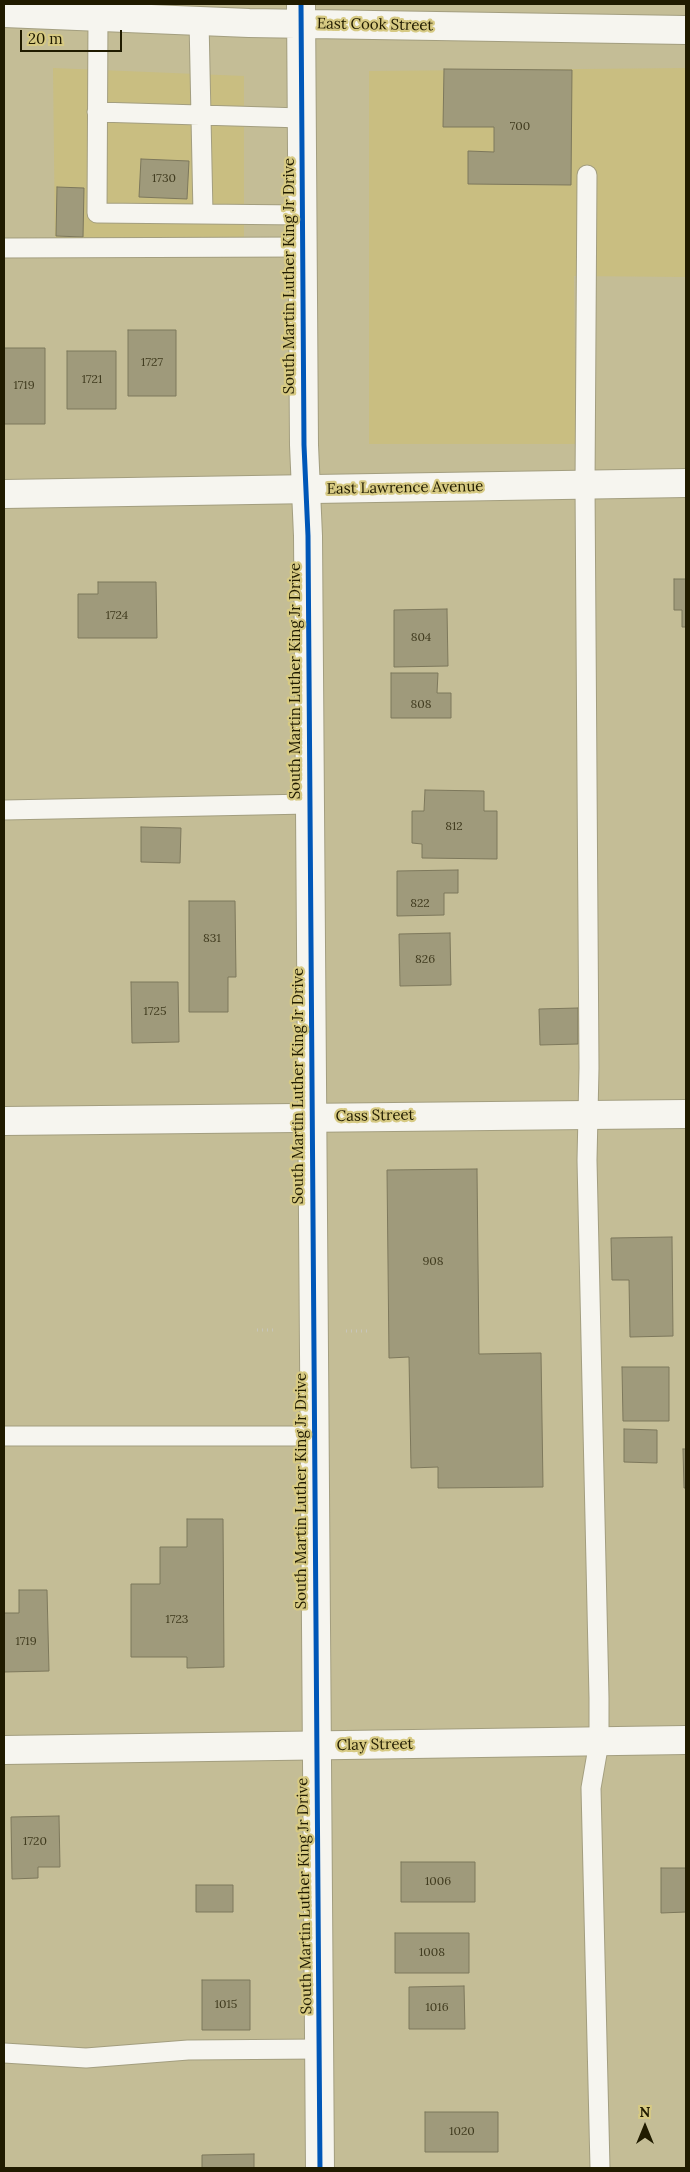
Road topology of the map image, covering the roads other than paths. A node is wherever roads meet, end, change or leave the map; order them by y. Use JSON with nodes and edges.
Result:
{"nodes":[{"id":1,"x":4,"y":13,"type":"edge"},
{"id":2,"x":300,"y":14,"type":"edge"},
{"id":3,"x":98,"y":17,"type":"junction"},
{"id":4,"x":199,"y":20,"type":"junction"},
{"id":5,"x":686,"y":30,"type":"edge"},
{"id":6,"x":97,"y":112,"type":"junction"},
{"id":7,"x":201,"y":115,"type":"junction"},
{"id":8,"x":302,"y":118,"type":"junction"},
{"id":9,"x":587,"y":175,"type":"dead end"},
{"id":10,"x":203,"y":214,"type":"junction"},
{"id":11,"x":303,"y":215,"type":"junction"},
{"id":12,"x":303,"y":247,"type":"junction"},
{"id":13,"x":4,"y":248,"type":"edge"},
{"id":14,"x":686,"y":483,"type":"edge"},
{"id":15,"x":585,"y":485,"type":"junction"},
{"id":16,"x":306,"y":490,"type":"junction"},
{"id":17,"x":4,"y":494,"type":"edge"},
{"id":18,"x":310,"y":804,"type":"junction"},
{"id":19,"x":4,"y":810,"type":"edge"},
{"id":20,"x":686,"y":1114,"type":"edge"},
{"id":21,"x":589,"y":1115,"type":"junction"},
{"id":22,"x":311,"y":1117,"type":"junction"},
{"id":23,"x":4,"y":1121,"type":"edge"},
{"id":24,"x":4,"y":1436,"type":"edge"},
{"id":25,"x":314,"y":1436,"type":"junction"},
{"id":26,"x":686,"y":1740,"type":"edge"},
{"id":27,"x":599,"y":1742,"type":"junction"},
{"id":28,"x":316,"y":1746,"type":"junction"},
{"id":29,"x":4,"y":1750,"type":"edge"},
{"id":30,"x":319,"y":2048,"type":"junction"},
{"id":31,"x":4,"y":2053,"type":"edge"},
{"id":32,"x":320,"y":2168,"type":"edge"},
{"id":33,"x":600,"y":2168,"type":"edge"}],
"edges":[{"from":1,"to":3,"type":"street","name":"East Cook Street"},
{"from":2,"to":4,"type":"street","name":"East Cook Street"},
{"from":2,"to":5,"type":"street","name":"East Cook Street"},
{"from":2,"to":8,"type":"street","name":"South Martin Luther King Jr Drive"},
{"from":3,"to":4,"type":"street","name":"East Cook Street"},
{"from":3,"to":6,"type":"lane"},
{"from":4,"to":7,"type":"lane"},
{"from":6,"to":7,"type":"lane"},
{"from":6,"to":10,"type":"lane"},
{"from":7,"to":8,"type":"lane"},
{"from":7,"to":10,"type":"lane"},
{"from":8,"to":11,"type":"street","name":"South Martin Luther King Jr Drive"},
{"from":9,"to":15,"type":"lane"},
{"from":10,"to":11,"type":"lane"},
{"from":11,"to":12,"type":"street","name":"South Martin Luther King Jr Drive"},
{"from":12,"to":13,"type":"lane"},
{"from":12,"to":16,"type":"street","name":"South Martin Luther King Jr Drive"},
{"from":14,"to":15,"type":"street","name":"East Lawrence Avenue"},
{"from":15,"to":16,"type":"street","name":"East Lawrence Avenue"},
{"from":15,"to":21,"type":"lane"},
{"from":16,"to":17,"type":"street","name":"East Lawrence Avenue"},
{"from":16,"to":18,"type":"street","name":"South Martin Luther King Jr Drive"},
{"from":18,"to":19,"type":"lane"},
{"from":18,"to":22,"type":"street","name":"South Martin Luther King Jr Drive"},
{"from":20,"to":21,"type":"street","name":"Cass Street"},
{"from":21,"to":22,"type":"street","name":"Cass Street"},
{"from":21,"to":27,"type":"lane"},
{"from":22,"to":23,"type":"street","name":"Cass Street"},
{"from":22,"to":25,"type":"street","name":"South Martin Luther King Jr Drive"},
{"from":24,"to":25,"type":"lane"},
{"from":25,"to":28,"type":"street","name":"South Martin Luther King Jr Drive"},
{"from":26,"to":27,"type":"street","name":"Clay Street"},
{"from":27,"to":28,"type":"street","name":"Clay Street"},
{"from":27,"to":33,"type":"lane"},
{"from":28,"to":29,"type":"street","name":"Clay Street"},
{"from":28,"to":30,"type":"street","name":"South Martin Luther King Jr Drive"},
{"from":30,"to":31,"type":"lane"},
{"from":30,"to":32,"type":"street","name":"South Martin Luther King Jr Drive"}]}
